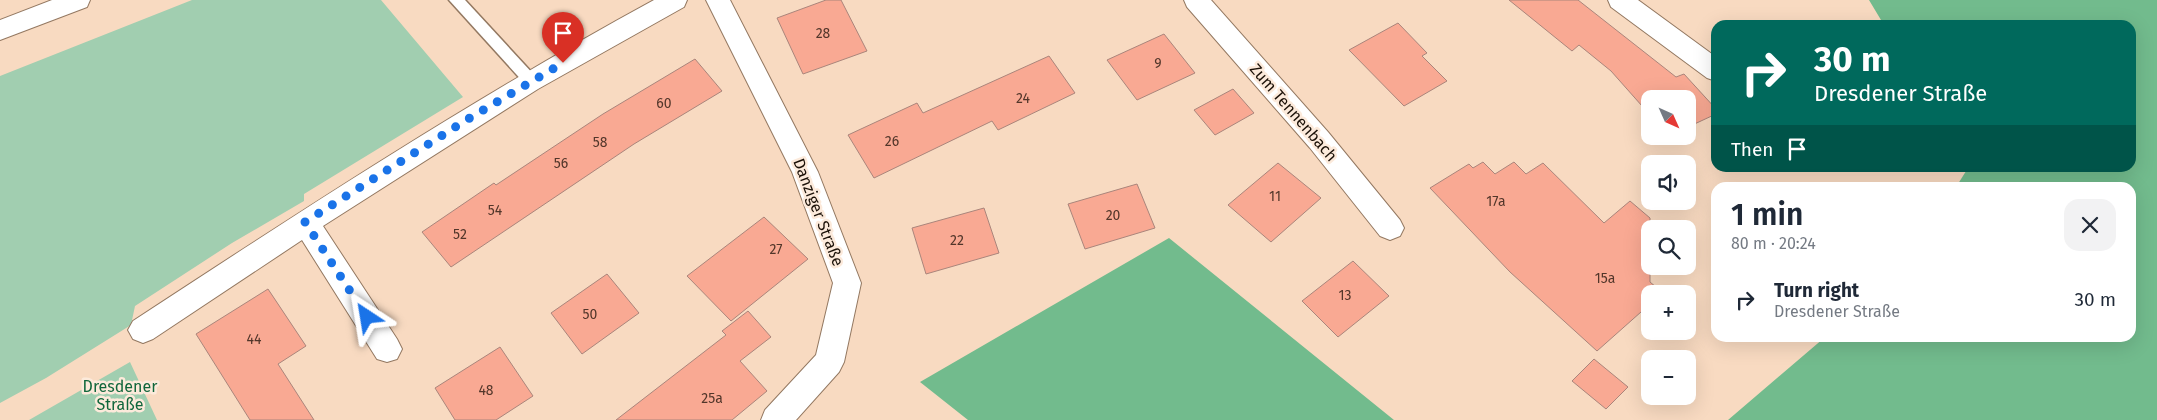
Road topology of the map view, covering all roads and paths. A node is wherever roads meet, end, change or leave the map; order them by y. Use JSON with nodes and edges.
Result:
{"nodes":[{"id":1,"x":78,"y":0,"type":"edge"},
{"id":2,"x":456,"y":0,"type":"edge"},
{"id":3,"x":674,"y":0,"type":"edge"},
{"id":4,"x":718,"y":0,"type":"edge"},
{"id":5,"x":1196,"y":0,"type":"edge"},
{"id":6,"x":1620,"y":0,"type":"edge"},
{"id":7,"x":0,"y":30,"type":"edge"},
{"id":8,"x":1711,"y":67,"type":"edge"},
{"id":9,"x":531,"y":81,"type":"junction"},
{"id":10,"x":305,"y":222,"type":"junction"},
{"id":11,"x":1390,"y":228,"type":"dead end"},
{"id":12,"x":143,"y":330,"type":"dead end"},
{"id":13,"x":387,"y":349,"type":"dead end"},
{"id":14,"x":776,"y":420,"type":"edge"}],
"edges":[{"from":1,"to":7,"type":"street"},
{"from":2,"to":9,"type":"lane"},
{"from":3,"to":9,"type":"street"},
{"from":4,"to":14,"type":"street","name":"Danziger Straße"},
{"from":5,"to":11,"type":"street","name":"Zum Tennenbach"},
{"from":6,"to":8,"type":"street"},
{"from":9,"to":10,"type":"street"},
{"from":10,"to":12,"type":"street"},
{"from":10,"to":13,"type":"street"}]}
